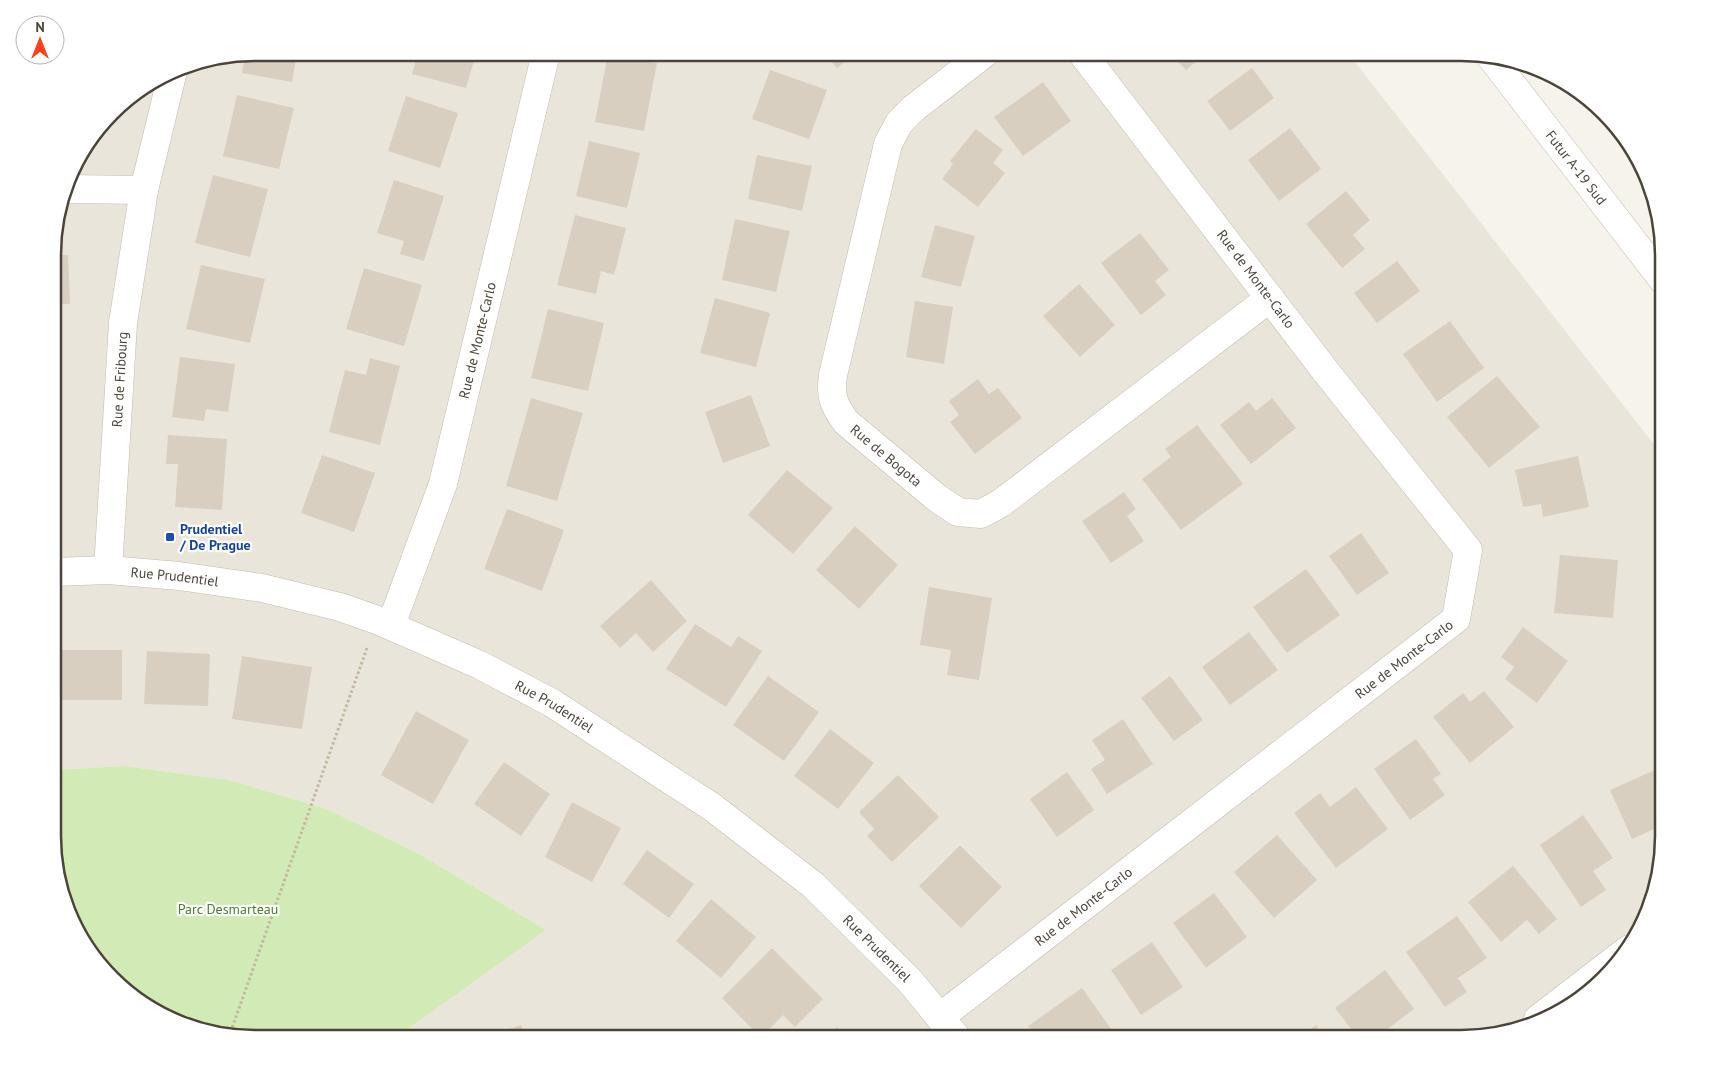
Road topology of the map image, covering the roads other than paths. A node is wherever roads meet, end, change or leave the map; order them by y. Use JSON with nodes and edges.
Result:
{"nodes":[{"id":1,"x":544,"y":61,"type":"edge"},
{"id":2,"x":974,"y":61,"type":"edge"},
{"id":3,"x":1089,"y":61,"type":"edge"},
{"id":4,"x":1497,"y":65,"type":"edge"},
{"id":5,"x":171,"y":80,"type":"edge"},
{"id":6,"x":73,"y":189,"type":"edge"},
{"id":7,"x":144,"y":190,"type":"junction"},
{"id":8,"x":1655,"y":270,"type":"edge"},
{"id":9,"x":1270,"y":298,"type":"junction"},
{"id":10,"x":108,"y":570,"type":"junction"},
{"id":11,"x":61,"y":572,"type":"edge"},
{"id":12,"x":384,"y":622,"type":"junction"},
{"id":13,"x":1599,"y":972,"type":"edge"},
{"id":14,"x":1556,"y":1005,"type":"edge"},
{"id":15,"x":940,"y":1017,"type":"junction"},
{"id":16,"x":951,"y":1030,"type":"edge"}],
"edges":[{"from":1,"to":12,"type":"street","name":"Rue de Monte-Carlo"},
{"from":2,"to":9,"type":"street","name":"Rue de Bogota"},
{"from":3,"to":9,"type":"street","name":"Rue de Monte-Carlo"},
{"from":4,"to":8,"type":"street","name":"Futur A-19 Sud"},
{"from":5,"to":7,"type":"street","name":"Rue de Fribourg"},
{"from":6,"to":7,"type":"street"},
{"from":7,"to":10,"type":"street","name":"Rue de Fribourg"},
{"from":9,"to":15,"type":"street","name":"Rue de Monte-Carlo"},
{"from":10,"to":11,"type":"street","name":"Rue Prudentiel"},
{"from":10,"to":12,"type":"street","name":"Rue Prudentiel"},
{"from":12,"to":15,"type":"street","name":"Rue Prudentiel"},
{"from":13,"to":14,"type":"street"},
{"from":15,"to":16,"type":"street","name":"Rue Prudentiel"}]}
